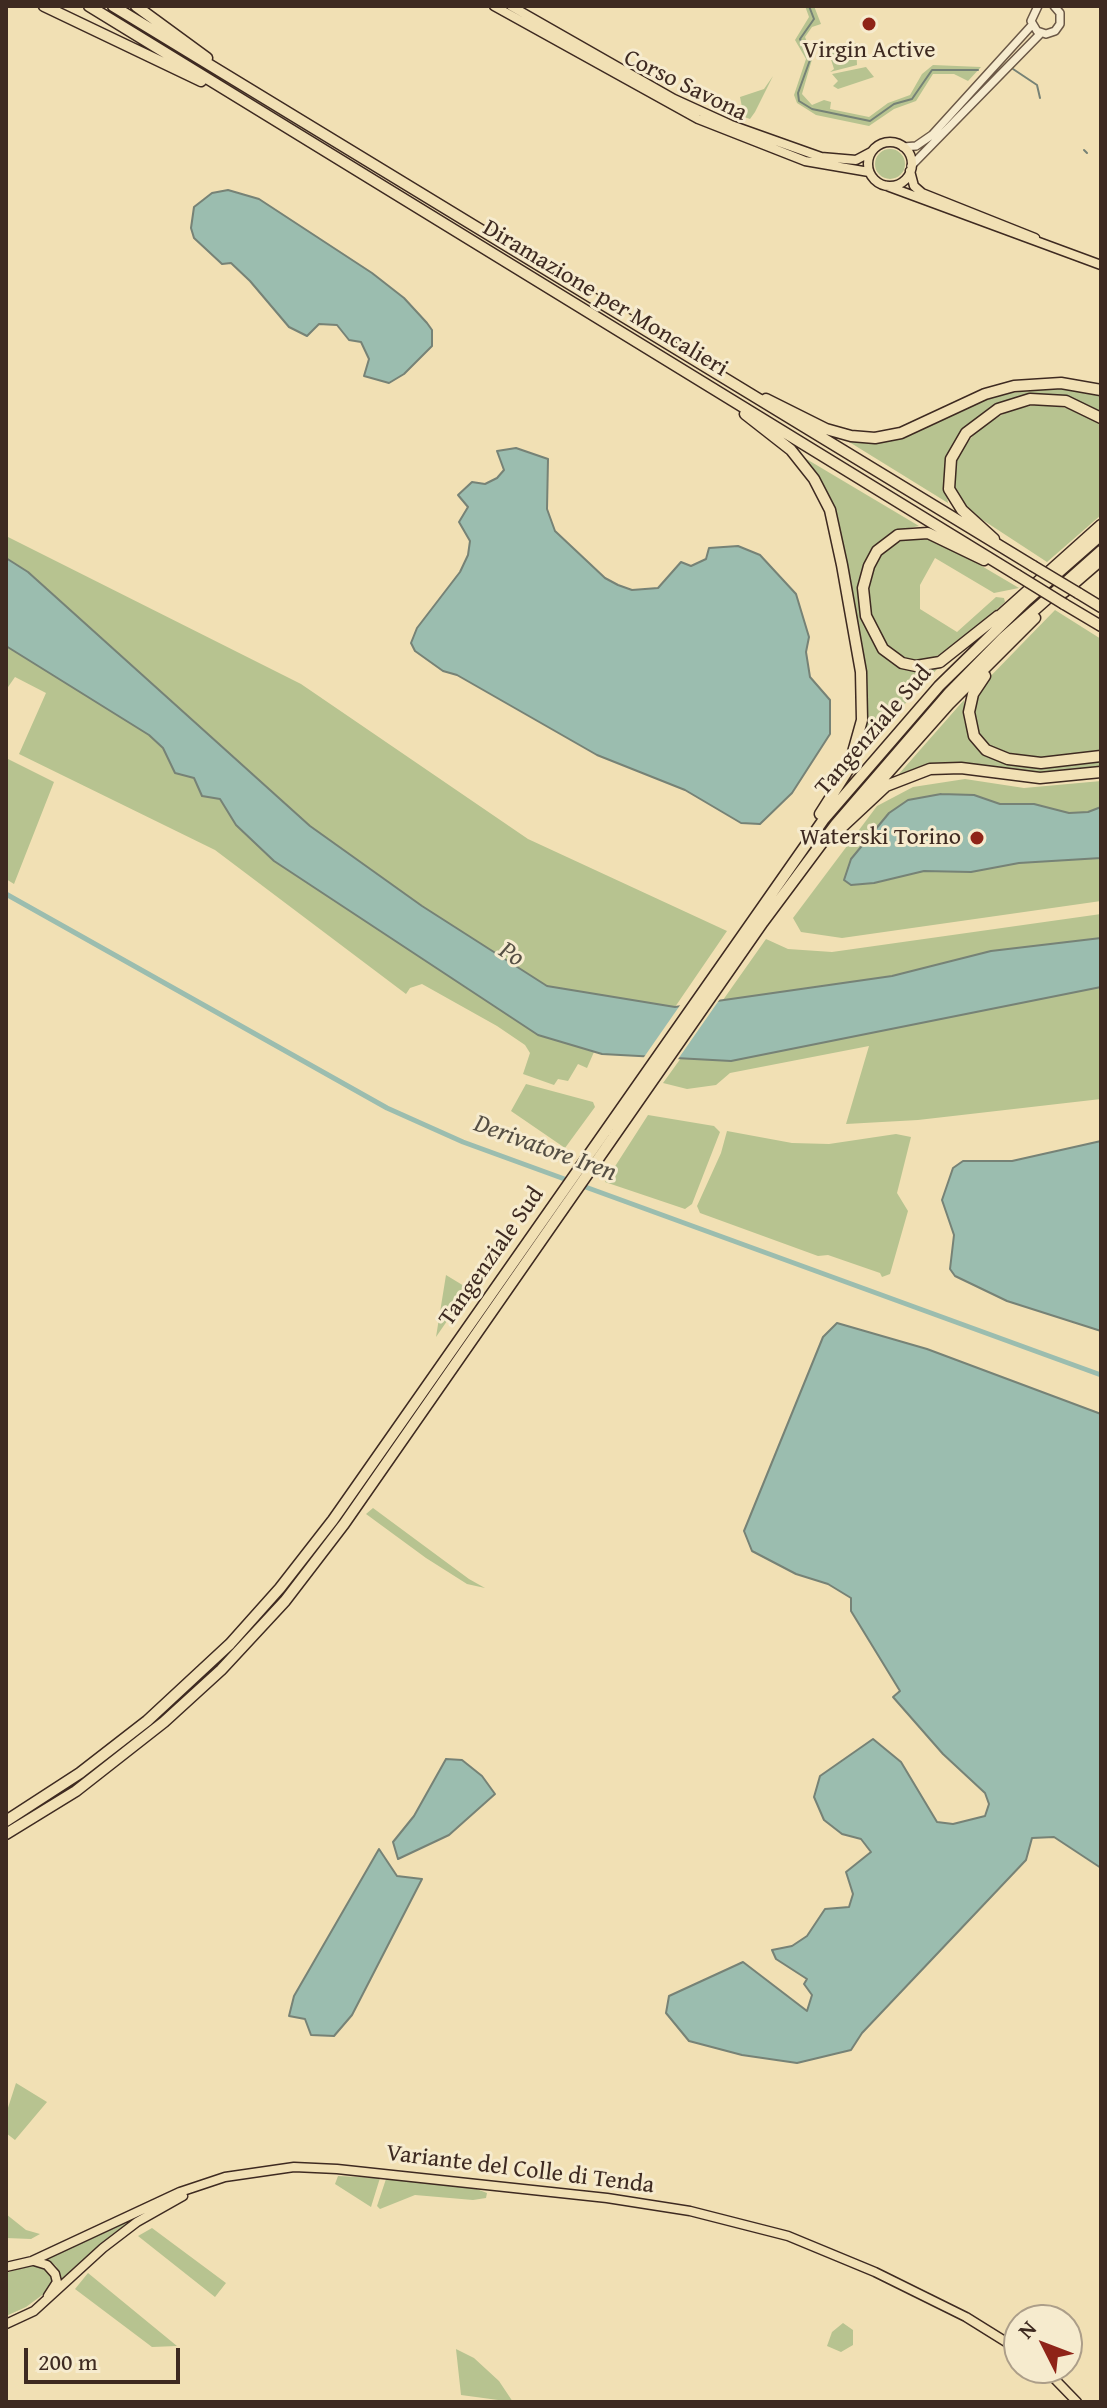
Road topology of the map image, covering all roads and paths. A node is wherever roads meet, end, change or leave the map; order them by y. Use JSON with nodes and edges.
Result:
{"nodes":[{"id":1,"x":44,"y":6,"type":"edge"},
{"id":2,"x":89,"y":6,"type":"edge"},
{"id":3,"x":113,"y":6,"type":"edge"},
{"id":4,"x":136,"y":6,"type":"edge"},
{"id":5,"x":494,"y":6,"type":"edge"},
{"id":6,"x":511,"y":6,"type":"edge"},
{"id":7,"x":1038,"y":6,"type":"edge"},
{"id":8,"x":1059,"y":8,"type":"edge"},
{"id":9,"x":1032,"y":25,"type":"junction"},
{"id":10,"x":1041,"y":33,"type":"junction"},
{"id":11,"x":223,"y":72,"type":"junction"},
{"id":12,"x":258,"y":109,"type":"junction"},
{"id":13,"x":903,"y":147,"type":"junction"},
{"id":14,"x":871,"y":152,"type":"junction"},
{"id":15,"x":911,"y":168,"type":"junction"},
{"id":16,"x":869,"y":172,"type":"junction"},
{"id":17,"x":887,"y":186,"type":"junction"},
{"id":18,"x":1045,"y":245,"type":"junction"},
{"id":19,"x":1101,"y":265,"type":"edge"},
{"id":20,"x":1101,"y":390,"type":"edge"},
{"id":21,"x":744,"y":392,"type":"junction"},
{"id":22,"x":723,"y":394,"type":"junction"},
{"id":23,"x":1101,"y":418,"type":"edge"},
{"id":24,"x":1099,"y":528,"type":"edge"},
{"id":25,"x":997,"y":544,"type":"junction"},
{"id":26,"x":1101,"y":551,"type":"edge"},
{"id":27,"x":1099,"y":562,"type":"edge"},
{"id":28,"x":1000,"y":564,"type":"junction"},
{"id":29,"x":1098,"y":604,"type":"edge"},
{"id":30,"x":998,"y":616,"type":"junction"},
{"id":31,"x":1101,"y":629,"type":"edge"},
{"id":32,"x":1011,"y":642,"type":"junction"},
{"id":33,"x":939,"y":686,"type":"junction"},
{"id":34,"x":1101,"y":756,"type":"edge"},
{"id":35,"x":1101,"y":772,"type":"edge"},
{"id":36,"x":841,"y":828,"type":"junction"},
{"id":37,"x":786,"y":870,"type":"junction"},
{"id":38,"x":797,"y":875,"type":"junction"},
{"id":39,"x":6,"y":1821,"type":"edge"},
{"id":40,"x":6,"y":1834,"type":"edge"},
{"id":41,"x":212,"y":2181,"type":"junction"},
{"id":42,"x":32,"y":2261,"type":"junction"},
{"id":43,"x":6,"y":2267,"type":"edge"},
{"id":44,"x":34,"y":2311,"type":"junction"},
{"id":45,"x":6,"y":2324,"type":"edge"},
{"id":46,"x":1003,"y":2340,"type":"edge"},
{"id":47,"x":1060,"y":2384,"type":"edge"},
{"id":48,"x":1077,"y":2402,"type":"edge"}],
"edges":[{"from":1,"to":12,"type":"highway"},
{"from":2,"to":12,"type":"highway","name":"Diramazione per Moncalieri"},
{"from":3,"to":11,"type":"highway","name":"Diramazione per Moncalieri"},
{"from":4,"to":11,"type":"highway"},
{"from":5,"to":16,"type":"main road","name":"Corso Savona"},
{"from":6,"to":14,"type":"main road","name":"Corso Savona"},
{"from":7,"to":9,"type":"street"},
{"from":8,"to":10,"type":"street"},
{"from":9,"to":10,"type":"street"},
{"from":9,"to":13,"type":"street"},
{"from":10,"to":15,"type":"street"},
{"from":11,"to":21,"type":"highway","name":"Diramazione per Moncalieri"},
{"from":12,"to":22,"type":"highway","name":"Diramazione per Moncalieri"},
{"from":13,"to":14,"type":"main road","name":"Corso Savona"},
{"from":13,"to":15,"type":"main road","name":"Corso Savona"},
{"from":14,"to":16,"type":"main road"},
{"from":15,"to":17,"type":"main road"},
{"from":15,"to":18,"type":"main road","name":"Corso Savona"},
{"from":16,"to":17,"type":"main road","name":"Corso Savona"},
{"from":17,"to":18,"type":"main road","name":"Corso Savona"},
{"from":18,"to":19,"type":"main road","name":"Corso Savona"},
{"from":20,"to":21,"type":"highway"},
{"from":21,"to":25,"type":"highway","name":"Diramazione per Moncalieri"},
{"from":22,"to":28,"type":"highway","name":"Diramazione per Moncalieri"},
{"from":22,"to":37,"type":"highway"},
{"from":23,"to":25,"type":"highway"},
{"from":24,"to":30,"type":"highway"},
{"from":24,"to":33,"type":"highway","name":"Tangenziale Sud"},
{"from":25,"to":29,"type":"highway","name":"Diramazione per Moncalieri","bridge":true},
{"from":26,"to":38,"type":"highway","name":"Tangenziale Sud"},
{"from":27,"to":32,"type":"highway"},
{"from":28,"to":30,"type":"highway"},
{"from":28,"to":31,"type":"highway","name":"Diramazione per Moncalieri","bridge":true},
{"from":30,"to":33,"type":"highway"},
{"from":32,"to":34,"type":"highway"},
{"from":32,"to":36,"type":"highway"},
{"from":33,"to":37,"type":"highway","name":"Tangenziale Sud"},
{"from":35,"to":36,"type":"highway"},
{"from":36,"to":38,"type":"highway"},
{"from":37,"to":39,"type":"highway","name":"Tangenziale Sud"},
{"from":38,"to":40,"type":"highway","name":"Tangenziale Sud"},
{"from":41,"to":42,"type":"main road","name":"Variante del Colle di Tenda"},
{"from":41,"to":44,"type":"main road"},
{"from":41,"to":46,"type":"main road","name":"Variante del Colle di Tenda"},
{"from":42,"to":43,"type":"main road","name":"Variante del Colle di Tenda"},
{"from":42,"to":44,"type":"main road"},
{"from":44,"to":45,"type":"main road"},
{"from":47,"to":48,"type":"main road"}]}
